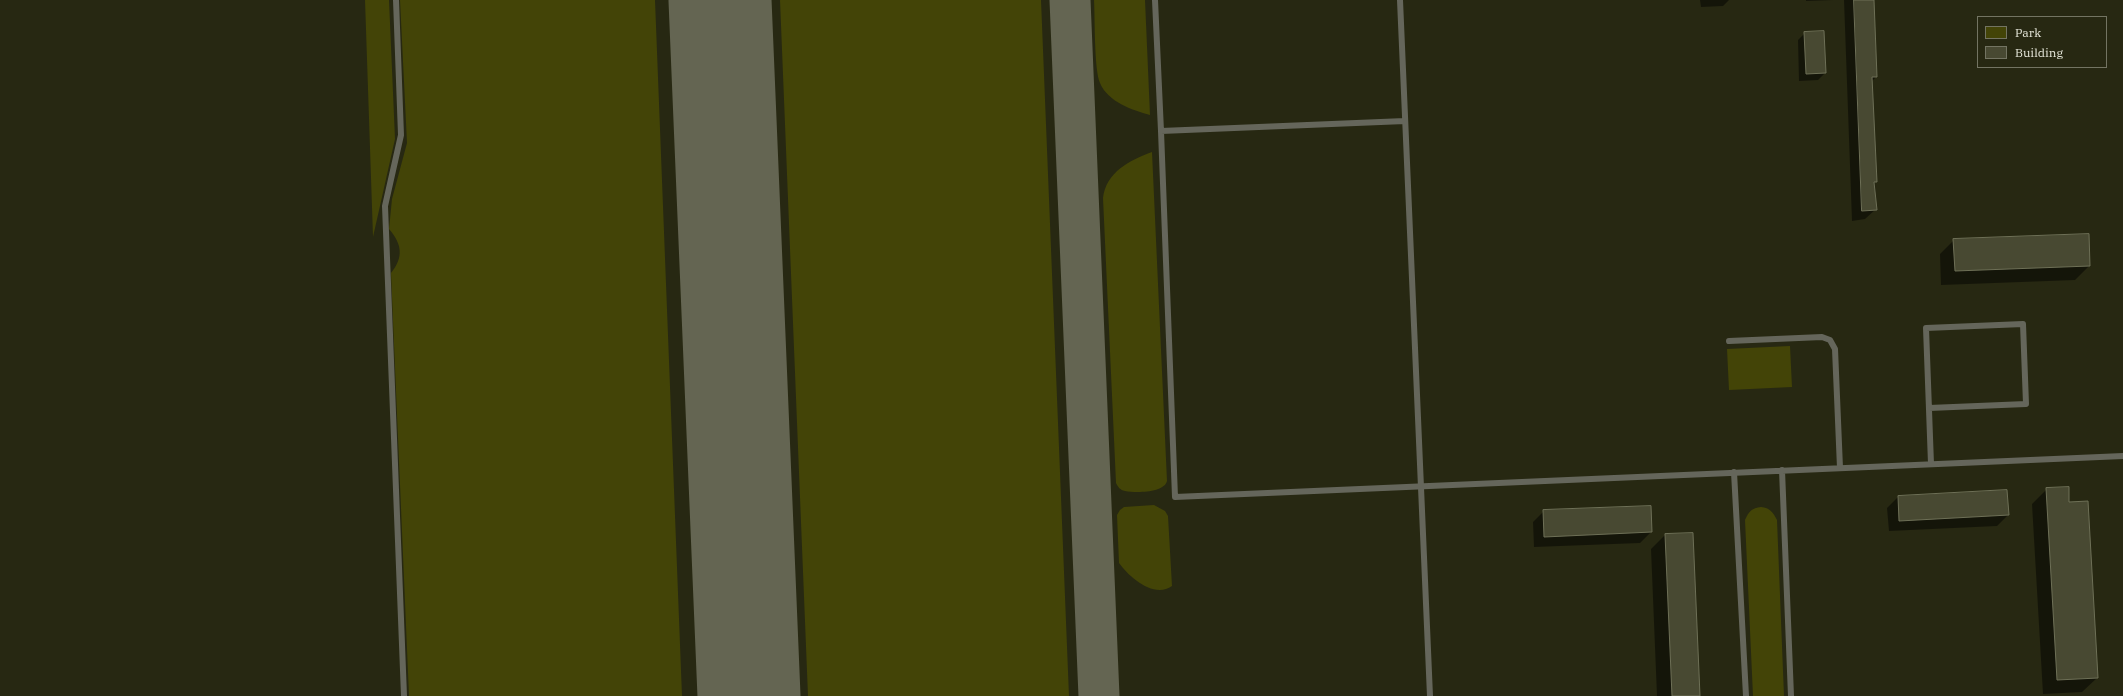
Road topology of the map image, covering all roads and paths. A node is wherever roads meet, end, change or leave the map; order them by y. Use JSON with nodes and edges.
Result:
{"nodes":[{"id":1,"x":396,"y":0,"type":"edge"},
{"id":2,"x":1154,"y":0,"type":"edge"},
{"id":3,"x":1400,"y":0,"type":"edge"},
{"id":4,"x":1405,"y":121,"type":"junction"},
{"id":5,"x":1161,"y":131,"type":"junction"},
{"id":6,"x":1729,"y":341,"type":"dead end"},
{"id":7,"x":1929,"y":408,"type":"junction"},
{"id":8,"x":2123,"y":456,"type":"edge"},
{"id":9,"x":1931,"y":464,"type":"junction"},
{"id":10,"x":1840,"y":468,"type":"junction"},
{"id":11,"x":1782,"y":470,"type":"junction"},
{"id":12,"x":1734,"y":472,"type":"junction"},
{"id":13,"x":1422,"y":486,"type":"junction"},
{"id":14,"x":404,"y":696,"type":"edge"},
{"id":15,"x":1430,"y":696,"type":"edge"},
{"id":16,"x":1746,"y":696,"type":"edge"},
{"id":17,"x":1791,"y":696,"type":"edge"}],
"edges":[{"from":1,"to":14,"type":"lane"},
{"from":2,"to":5,"type":"lane"},
{"from":3,"to":4,"type":"lane"},
{"from":4,"to":5,"type":"lane"},
{"from":4,"to":13,"type":"lane"},
{"from":5,"to":13,"type":"lane"},
{"from":6,"to":10,"type":"lane"},
{"from":7,"to":7,"type":"lane"},
{"from":7,"to":9,"type":"lane"},
{"from":8,"to":9,"type":"lane"},
{"from":9,"to":10,"type":"lane"},
{"from":10,"to":11,"type":"lane"},
{"from":11,"to":12,"type":"lane"},
{"from":11,"to":17,"type":"lane"},
{"from":12,"to":13,"type":"lane"},
{"from":12,"to":16,"type":"lane"},
{"from":13,"to":15,"type":"lane"}]}
